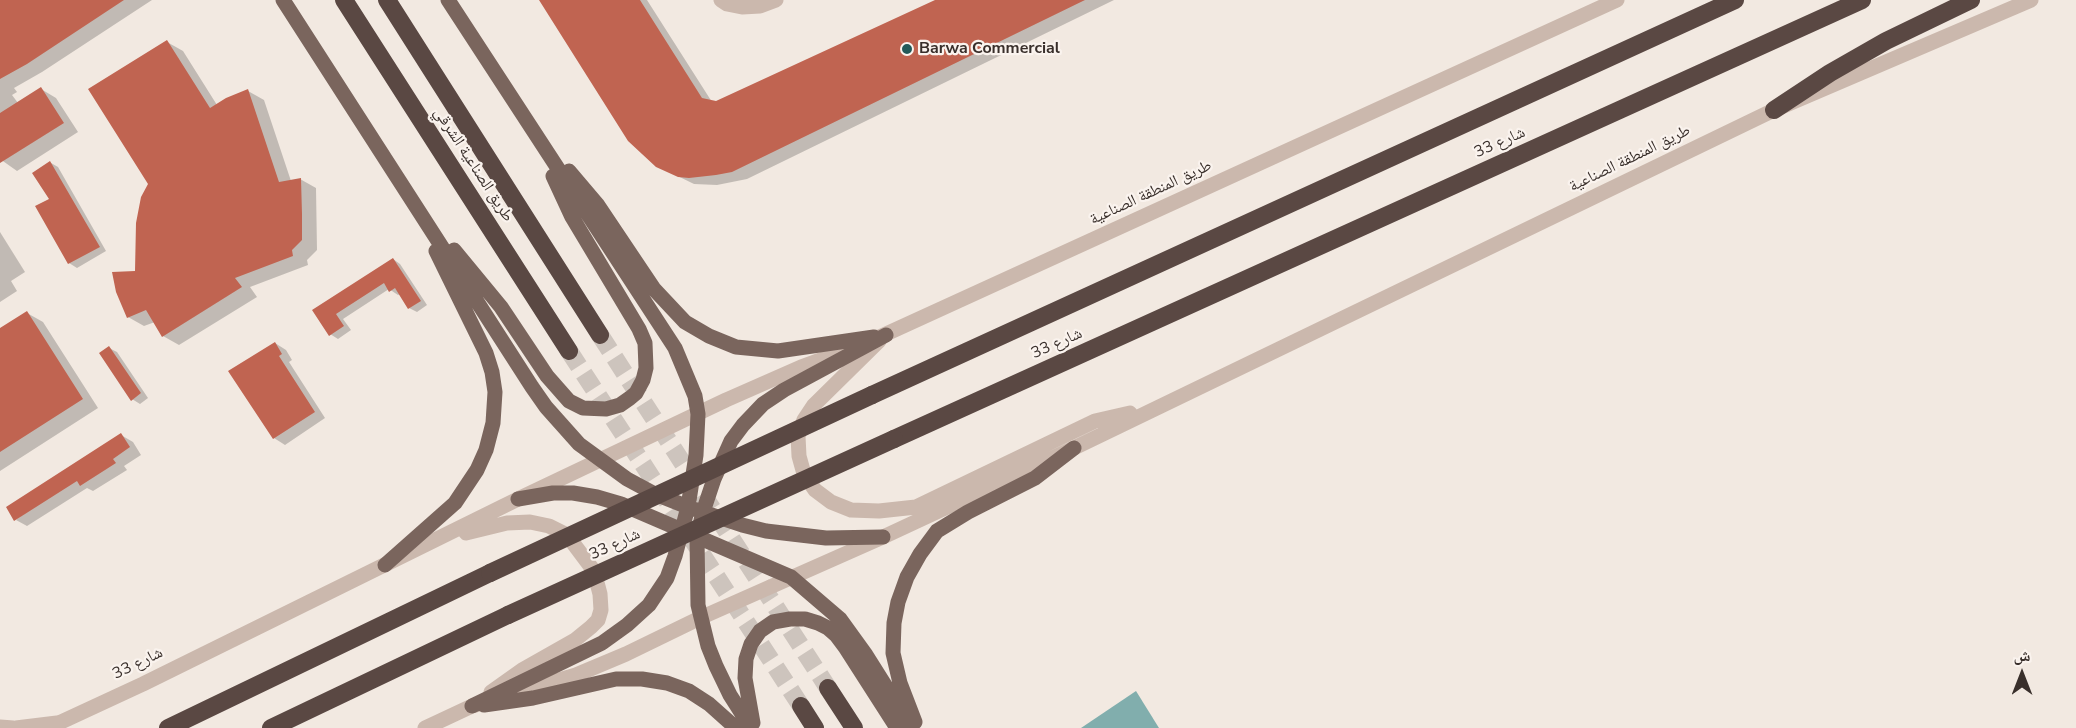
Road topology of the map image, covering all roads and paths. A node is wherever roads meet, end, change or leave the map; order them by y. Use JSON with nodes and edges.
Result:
{"nodes":[{"id":1,"x":283,"y":0,"type":"edge"},
{"id":2,"x":344,"y":0,"type":"edge"},
{"id":3,"x":387,"y":0,"type":"edge"},
{"id":4,"x":448,"y":0,"type":"edge"},
{"id":5,"x":721,"y":0,"type":"edge"},
{"id":6,"x":776,"y":0,"type":"edge"},
{"id":7,"x":1735,"y":0,"type":"edge"},
{"id":8,"x":1862,"y":0,"type":"edge"},
{"id":9,"x":1971,"y":0,"type":"edge"},
{"id":10,"x":2031,"y":0,"type":"edge"},
{"id":11,"x":1611,"y":2,"type":"edge"},
{"id":12,"x":1774,"y":110,"type":"junction"},
{"id":13,"x":531,"y":129,"type":"junction"},
{"id":14,"x":411,"y":196,"type":"junction"},
{"id":15,"x":600,"y":335,"type":"tunnel mouth"},
{"id":16,"x":886,"y":335,"type":"junction"},
{"id":17,"x":569,"y":351,"type":"tunnel mouth"},
{"id":18,"x":1153,"y":408,"type":"junction"},
{"id":19,"x":698,"y":414,"type":"junction"},
{"id":20,"x":1074,"y":448,"type":"junction"},
{"id":21,"x":601,"y":461,"type":"junction"},
{"id":22,"x":518,"y":499,"type":"junction"},
{"id":23,"x":695,"y":509,"type":"junction"},
{"id":24,"x":682,"y":532,"type":"junction"},
{"id":25,"x":883,"y":537,"type":"junction"},
{"id":26,"x":697,"y":538,"type":"junction"},
{"id":27,"x":439,"y":540,"type":"junction"},
{"id":28,"x":385,"y":565,"type":"junction"},
{"id":29,"x":791,"y":577,"type":"junction"},
{"id":30,"x":700,"y":618,"type":"junction"},
{"id":31,"x":828,"y":688,"type":"tunnel mouth"},
{"id":32,"x":472,"y":706,"type":"junction"},
{"id":33,"x":801,"y":706,"type":"tunnel mouth"},
{"id":34,"x":52,"y":726,"type":"edge"},
{"id":35,"x":0,"y":727,"type":"edge"},
{"id":36,"x":15,"y":728,"type":"edge"},
{"id":37,"x":168,"y":728,"type":"edge"},
{"id":38,"x":271,"y":728,"type":"edge"},
{"id":39,"x":425,"y":728,"type":"edge"},
{"id":40,"x":736,"y":728,"type":"edge"},
{"id":41,"x":752,"y":728,"type":"edge"},
{"id":42,"x":815,"y":728,"type":"edge"},
{"id":43,"x":854,"y":728,"type":"edge"},
{"id":44,"x":897,"y":728,"type":"edge"},
{"id":45,"x":912,"y":728,"type":"edge"},
{"id":46,"x":917,"y":728,"type":"edge"}],
"edges":[{"from":1,"to":14,"type":"main road"},
{"from":2,"to":17,"type":"highway","name":"طريق الصناعية الشرقي"},
{"from":3,"to":15,"type":"highway","name":"طريق الصناعية الشرقي"},
{"from":4,"to":13,"type":"main road"},
{"from":5,"to":6,"type":"street"},
{"from":7,"to":37,"type":"highway","name":"شارع 33","bridge":true},
{"from":8,"to":38,"type":"highway","name":"شارع 33","bridge":true},
{"from":9,"to":12,"type":"highway"},
{"from":10,"to":12,"type":"street","name":"طريق المنطقة الصناعية"},
{"from":11,"to":16,"type":"street","name":"طريق المنطقة الصناعية"},
{"from":12,"to":18,"type":"street","name":"طريق المنطقة الصناعية"},
{"from":13,"to":14,"type":"main road"},
{"from":13,"to":16,"type":"main road"},
{"from":13,"to":19,"type":"main road"},
{"from":14,"to":21,"type":"main road"},
{"from":14,"to":28,"type":"main road"},
{"from":16,"to":18,"type":"street"},
{"from":16,"to":19,"type":"street","name":"طريق المنطقة الصناعية"},
{"from":16,"to":23,"type":"main road"},
{"from":18,"to":20,"type":"street"},
{"from":19,"to":21,"type":"street","name":"شارع 33"},
{"from":19,"to":23,"type":"main road"},
{"from":20,"to":25,"type":"street"},
{"from":20,"to":46,"type":"main road"},
{"from":21,"to":22,"type":"street","name":"شارع 33"},
{"from":21,"to":23,"type":"main road"},
{"from":22,"to":24,"type":"main road"},
{"from":22,"to":27,"type":"street","name":"شارع 33"},
{"from":23,"to":24,"type":"main road"},
{"from":23,"to":25,"type":"main road"},
{"from":23,"to":26,"type":"main road"},
{"from":24,"to":26,"type":"main road"},
{"from":24,"to":32,"type":"main road"},
{"from":25,"to":29,"type":"street"},
{"from":26,"to":29,"type":"main road"},
{"from":26,"to":30,"type":"main road"},
{"from":27,"to":28,"type":"street","name":"شارع 33"},
{"from":27,"to":32,"type":"street"},
{"from":28,"to":34,"type":"street","name":"شارع 33"},
{"from":29,"to":30,"type":"street"},
{"from":29,"to":45,"type":"main road"},
{"from":30,"to":32,"type":"street"},
{"from":30,"to":41,"type":"main road"},
{"from":31,"to":43,"type":"highway"},
{"from":32,"to":39,"type":"street"},
{"from":32,"to":40,"type":"main road"},
{"from":33,"to":42,"type":"highway"},
{"from":34,"to":36,"type":"street","name":"شارع 33"},
{"from":35,"to":36,"type":"street","name":"شارع 33"},
{"from":41,"to":44,"type":"main road"}]}
